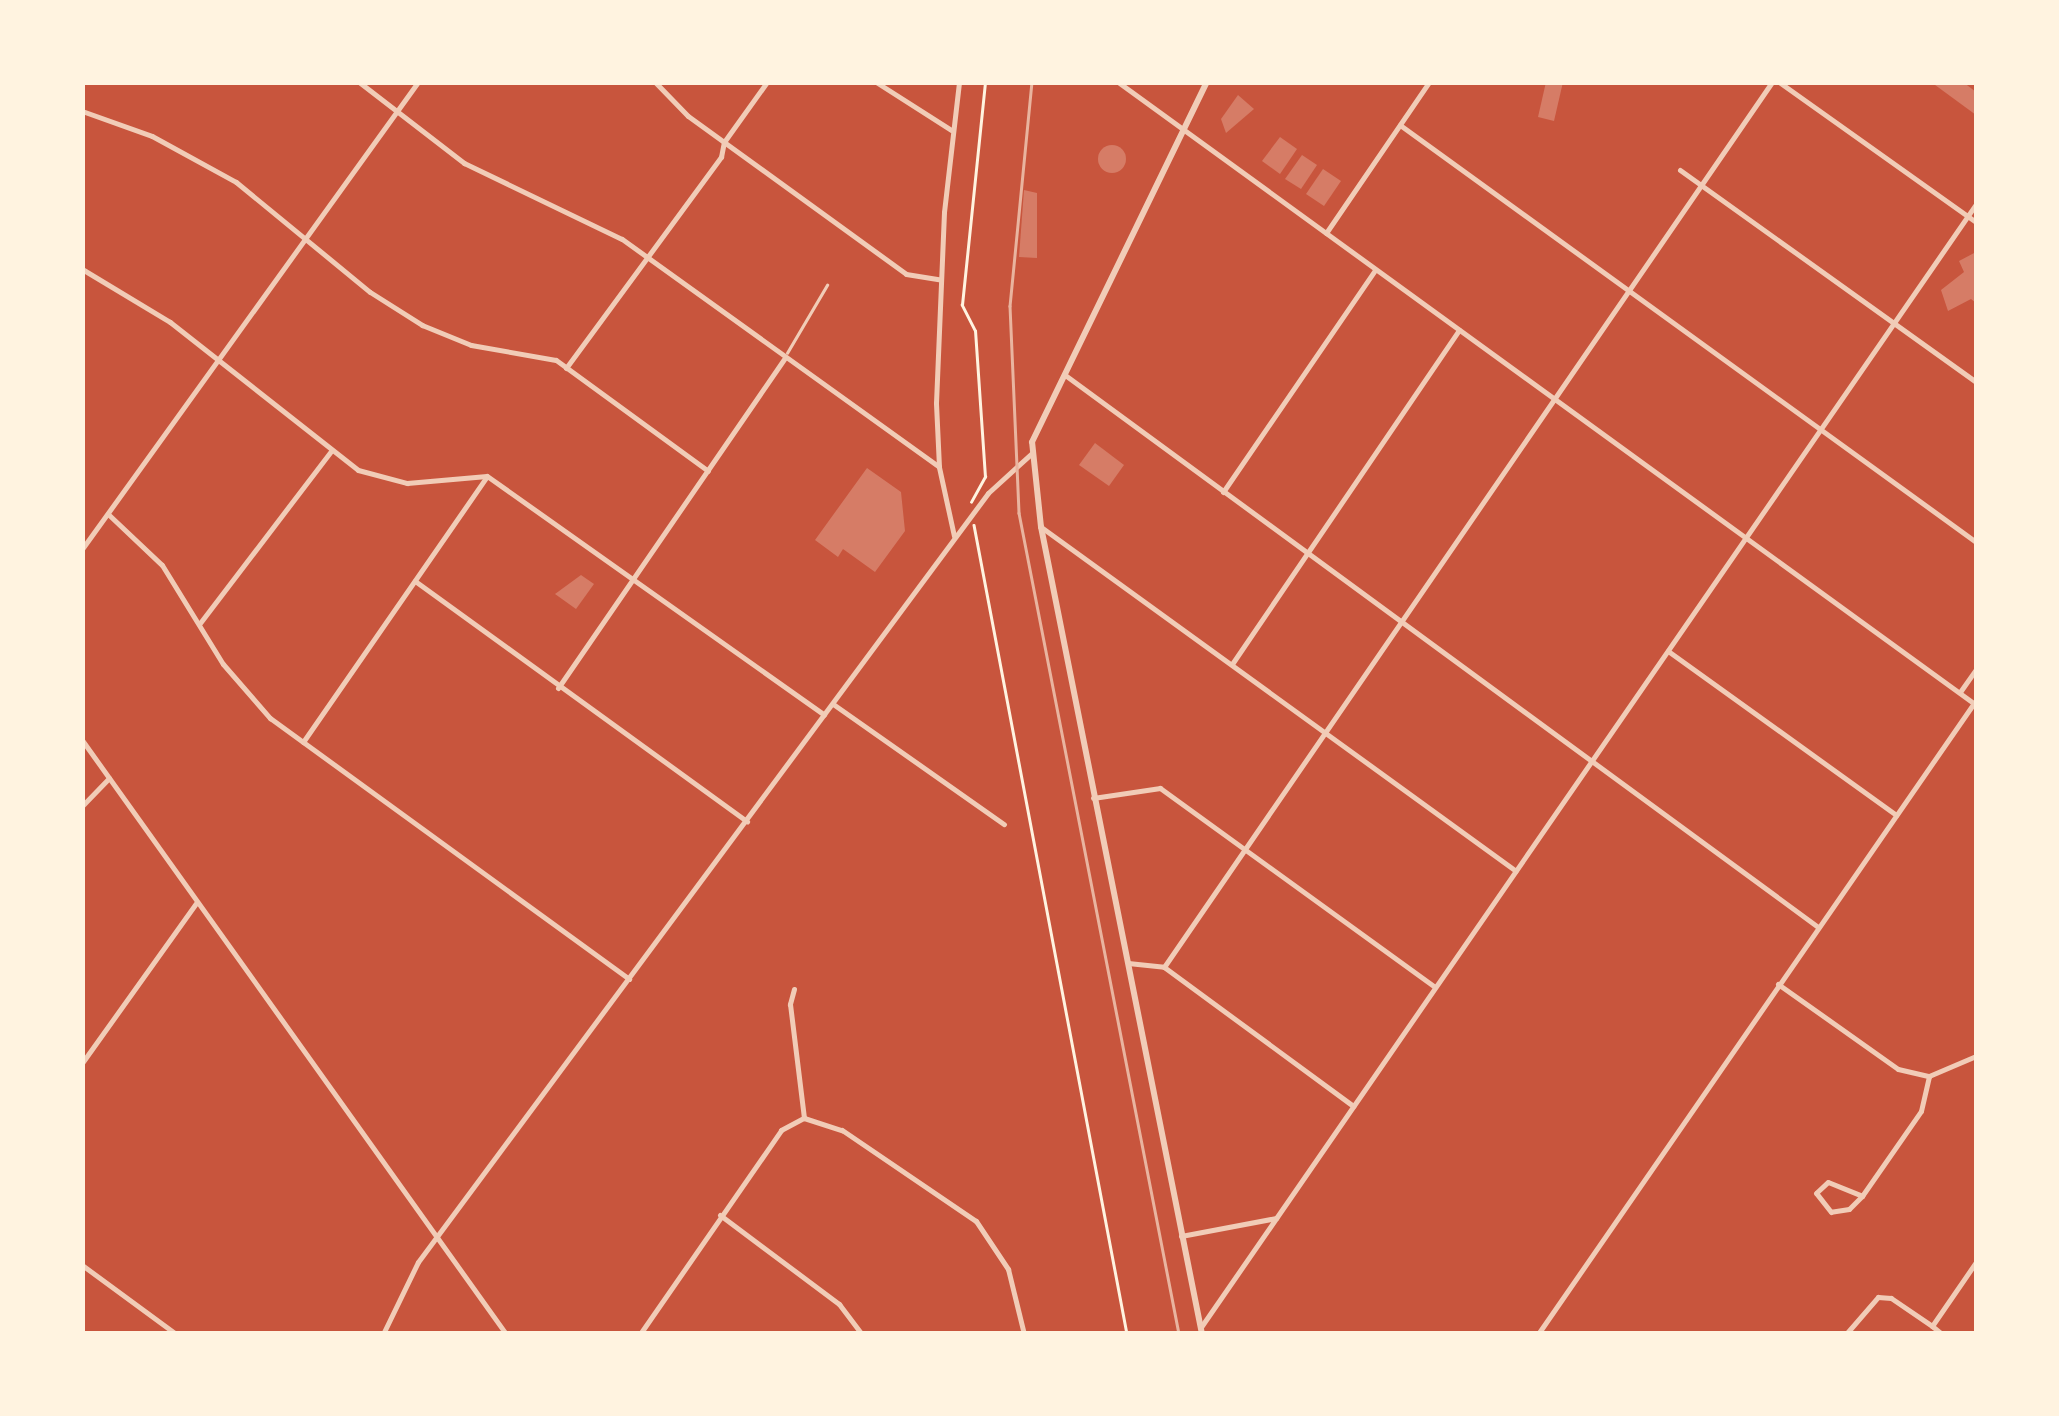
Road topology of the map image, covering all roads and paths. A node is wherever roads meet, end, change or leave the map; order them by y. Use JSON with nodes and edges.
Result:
{"nodes":[{"id":1,"x":359,"y":82,"type":"edge"},
{"id":2,"x":418,"y":82,"type":"edge"},
{"id":3,"x":655,"y":82,"type":"edge"},
{"id":4,"x":767,"y":82,"type":"edge"},
{"id":5,"x":876,"y":82,"type":"edge"},
{"id":6,"x":959,"y":82,"type":"edge"},
{"id":7,"x":985,"y":82,"type":"edge"},
{"id":8,"x":1118,"y":82,"type":"edge"},
{"id":9,"x":1206,"y":82,"type":"edge"},
{"id":10,"x":1429,"y":82,"type":"edge"},
{"id":11,"x":1776,"y":82,"type":"edge"},
{"id":12,"x":82,"y":110,"type":"edge"},
{"id":13,"x":393,"y":114,"type":"junction"},
{"id":14,"x":1400,"y":125,"type":"junction"},
{"id":15,"x":1183,"y":128,"type":"junction"},
{"id":16,"x":951,"y":130,"type":"junction"},
{"id":17,"x":724,"y":142,"type":"junction"},
{"id":18,"x":1680,"y":170,"type":"dead end"},
{"id":19,"x":1701,"y":186,"type":"junction"},
{"id":20,"x":1976,"y":204,"type":"edge"},
{"id":21,"x":1968,"y":216,"type":"junction"},
{"id":22,"x":1976,"y":222,"type":"edge"},
{"id":23,"x":1326,"y":234,"type":"junction"},
{"id":24,"x":304,"y":236,"type":"junction"},
{"id":25,"x":647,"y":258,"type":"junction"},
{"id":26,"x":82,"y":269,"type":"edge"},
{"id":27,"x":1375,"y":270,"type":"junction"},
{"id":28,"x":939,"y":279,"type":"junction"},
{"id":29,"x":827,"y":286,"type":"dead end"},
{"id":30,"x":1628,"y":291,"type":"junction"},
{"id":31,"x":1895,"y":323,"type":"junction"},
{"id":32,"x":1459,"y":330,"type":"junction"},
{"id":33,"x":216,"y":358,"type":"junction"},
{"id":34,"x":784,"y":358,"type":"junction"},
{"id":35,"x":566,"y":368,"type":"junction"},
{"id":36,"x":1064,"y":374,"type":"junction"},
{"id":37,"x":1976,"y":382,"type":"edge"},
{"id":38,"x":1554,"y":400,"type":"junction"},
{"id":39,"x":1823,"y":430,"type":"junction"},
{"id":40,"x":332,"y":451,"type":"junction"},
{"id":41,"x":1032,"y":453,"type":"junction"},
{"id":42,"x":939,"y":468,"type":"junction"},
{"id":43,"x":708,"y":470,"type":"junction"},
{"id":44,"x":487,"y":476,"type":"junction"},
{"id":45,"x":1223,"y":492,"type":"junction"},
{"id":46,"x":971,"y":498,"type":"dead end"},
{"id":47,"x":108,"y":514,"type":"junction"},
{"id":48,"x":1041,"y":527,"type":"junction"},
{"id":49,"x":975,"y":531,"type":"dead end"},
{"id":50,"x":955,"y":537,"type":"junction"},
{"id":51,"x":1747,"y":538,"type":"junction"},
{"id":52,"x":1976,"y":542,"type":"edge"},
{"id":53,"x":82,"y":548,"type":"edge"},
{"id":54,"x":1308,"y":554,"type":"junction"},
{"id":55,"x":634,"y":578,"type":"junction"},
{"id":56,"x":414,"y":581,"type":"junction"},
{"id":57,"x":1401,"y":622,"type":"junction"},
{"id":58,"x":200,"y":623,"type":"junction"},
{"id":59,"x":1668,"y":651,"type":"junction"},
{"id":60,"x":1232,"y":664,"type":"junction"},
{"id":61,"x":1976,"y":668,"type":"edge"},
{"id":62,"x":558,"y":688,"type":"junction"},
{"id":63,"x":1960,"y":692,"type":"junction"},
{"id":64,"x":833,"y":704,"type":"junction"},
{"id":65,"x":1975,"y":704,"type":"edge"},
{"id":66,"x":824,"y":716,"type":"junction"},
{"id":67,"x":1325,"y":732,"type":"junction"},
{"id":68,"x":82,"y":740,"type":"edge"},
{"id":69,"x":303,"y":742,"type":"junction"},
{"id":70,"x":1591,"y":762,"type":"junction"},
{"id":71,"x":109,"y":778,"type":"junction"},
{"id":72,"x":1093,"y":798,"type":"junction"},
{"id":73,"x":82,"y":806,"type":"edge"},
{"id":74,"x":1896,"y":815,"type":"junction"},
{"id":75,"x":746,"y":821,"type":"junction"},
{"id":76,"x":1004,"y":824,"type":"dead end"},
{"id":77,"x":1244,"y":849,"type":"junction"},
{"id":78,"x":1516,"y":870,"type":"junction"},
{"id":79,"x":196,"y":902,"type":"junction"},
{"id":80,"x":1818,"y":926,"type":"junction"},
{"id":81,"x":1128,"y":963,"type":"junction"},
{"id":82,"x":1164,"y":967,"type":"junction"},
{"id":83,"x":629,"y":979,"type":"junction"},
{"id":84,"x":1778,"y":984,"type":"junction"},
{"id":85,"x":1436,"y":988,"type":"junction"},
{"id":86,"x":794,"y":989,"type":"dead end"},
{"id":87,"x":1976,"y":1056,"type":"edge"},
{"id":88,"x":82,"y":1063,"type":"edge"},
{"id":89,"x":1930,"y":1076,"type":"junction"},
{"id":90,"x":1354,"y":1106,"type":"junction"},
{"id":91,"x":804,"y":1118,"type":"junction"},
{"id":92,"x":1862,"y":1196,"type":"junction"},
{"id":93,"x":720,"y":1216,"type":"junction"},
{"id":94,"x":1276,"y":1218,"type":"junction"},
{"id":95,"x":1181,"y":1236,"type":"junction"},
{"id":96,"x":436,"y":1238,"type":"junction"},
{"id":97,"x":1976,"y":1262,"type":"edge"},
{"id":98,"x":82,"y":1265,"type":"edge"},
{"id":99,"x":1932,"y":1326,"type":"junction"},
{"id":100,"x":1201,"y":1330,"type":"edge"},
{"id":101,"x":176,"y":1334,"type":"edge"},
{"id":102,"x":383,"y":1334,"type":"edge"},
{"id":103,"x":506,"y":1334,"type":"edge"},
{"id":104,"x":640,"y":1334,"type":"edge"},
{"id":105,"x":862,"y":1334,"type":"edge"},
{"id":106,"x":1024,"y":1334,"type":"edge"},
{"id":107,"x":1128,"y":1334,"type":"edge"},
{"id":108,"x":1538,"y":1334,"type":"edge"},
{"id":109,"x":1846,"y":1334,"type":"edge"},
{"id":110,"x":1942,"y":1334,"type":"edge"}],
"edges":[{"from":1,"to":13,"type":"street"},
{"from":2,"to":13,"type":"street"},
{"from":3,"to":17,"type":"street"},
{"from":4,"to":17,"type":"street"},
{"from":5,"to":16,"type":"street"},
{"from":6,"to":16,"type":"street"},
{"from":7,"to":46,"type":"path"},
{"from":8,"to":15,"type":"street"},
{"from":9,"to":15,"type":"street"},
{"from":10,"to":14,"type":"street"},
{"from":11,"to":19,"type":"street"},
{"from":11,"to":21,"type":"street"},
{"from":12,"to":24,"type":"street"},
{"from":13,"to":24,"type":"street"},
{"from":13,"to":25,"type":"street"},
{"from":14,"to":23,"type":"street"},
{"from":14,"to":30,"type":"street"},
{"from":15,"to":23,"type":"street"},
{"from":15,"to":36,"type":"street"},
{"from":16,"to":28,"type":"street"},
{"from":17,"to":25,"type":"street"},
{"from":17,"to":28,"type":"street"},
{"from":18,"to":19,"type":"street"},
{"from":19,"to":30,"type":"street"},
{"from":19,"to":31,"type":"street"},
{"from":20,"to":21,"type":"street"},
{"from":21,"to":22,"type":"street"},
{"from":21,"to":31,"type":"street"},
{"from":23,"to":27,"type":"street"},
{"from":24,"to":33,"type":"street"},
{"from":24,"to":35,"type":"street"},
{"from":25,"to":34,"type":"street"},
{"from":25,"to":35,"type":"street"},
{"from":26,"to":33,"type":"street"},
{"from":27,"to":32,"type":"street"},
{"from":27,"to":45,"type":"street"},
{"from":28,"to":42,"type":"street"},
{"from":29,"to":34,"type":"lane"},
{"from":30,"to":38,"type":"street"},
{"from":30,"to":39,"type":"street"},
{"from":31,"to":37,"type":"street"},
{"from":31,"to":39,"type":"street"},
{"from":32,"to":38,"type":"street"},
{"from":32,"to":54,"type":"street"},
{"from":33,"to":40,"type":"street"},
{"from":33,"to":47,"type":"street"},
{"from":34,"to":42,"type":"street"},
{"from":34,"to":43,"type":"street"},
{"from":35,"to":43,"type":"street"},
{"from":36,"to":41,"type":"street"},
{"from":36,"to":45,"type":"street"},
{"from":38,"to":51,"type":"street"},
{"from":38,"to":57,"type":"street"},
{"from":39,"to":51,"type":"street"},
{"from":39,"to":52,"type":"street"},
{"from":40,"to":44,"type":"street"},
{"from":40,"to":58,"type":"street"},
{"from":41,"to":48,"type":"street"},
{"from":41,"to":50,"type":"street"},
{"from":42,"to":50,"type":"street"},
{"from":43,"to":55,"type":"street"},
{"from":44,"to":55,"type":"street"},
{"from":44,"to":56,"type":"street"},
{"from":45,"to":54,"type":"street"},
{"from":47,"to":53,"type":"street"},
{"from":47,"to":58,"type":"street"},
{"from":48,"to":60,"type":"street"},
{"from":48,"to":72,"type":"street"},
{"from":49,"to":107,"type":"path"},
{"from":50,"to":64,"type":"street"},
{"from":51,"to":59,"type":"street"},
{"from":51,"to":63,"type":"street"},
{"from":54,"to":57,"type":"street"},
{"from":54,"to":60,"type":"street"},
{"from":55,"to":62,"type":"street"},
{"from":55,"to":66,"type":"street"},
{"from":56,"to":62,"type":"street"},
{"from":56,"to":69,"type":"street"},
{"from":57,"to":67,"type":"street"},
{"from":57,"to":70,"type":"street"},
{"from":58,"to":69,"type":"street"},
{"from":59,"to":70,"type":"street"},
{"from":59,"to":74,"type":"street"},
{"from":60,"to":67,"type":"street"},
{"from":61,"to":63,"type":"street"},
{"from":62,"to":75,"type":"street"},
{"from":63,"to":65,"type":"street"},
{"from":64,"to":66,"type":"street"},
{"from":64,"to":76,"type":"street"},
{"from":65,"to":74,"type":"street"},
{"from":66,"to":75,"type":"street"},
{"from":67,"to":77,"type":"street"},
{"from":67,"to":78,"type":"street"},
{"from":68,"to":71,"type":"street"},
{"from":69,"to":83,"type":"street"},
{"from":70,"to":78,"type":"street"},
{"from":70,"to":80,"type":"street"},
{"from":71,"to":73,"type":"street"},
{"from":71,"to":79,"type":"street"},
{"from":72,"to":77,"type":"street"},
{"from":72,"to":81,"type":"street"},
{"from":74,"to":80,"type":"street"},
{"from":75,"to":83,"type":"street"},
{"from":77,"to":82,"type":"street"},
{"from":77,"to":85,"type":"street"},
{"from":78,"to":85,"type":"street"},
{"from":79,"to":88,"type":"street"},
{"from":79,"to":96,"type":"street"},
{"from":80,"to":84,"type":"street"},
{"from":81,"to":82,"type":"street"},
{"from":81,"to":95,"type":"street"},
{"from":82,"to":90,"type":"street"},
{"from":83,"to":96,"type":"street"},
{"from":84,"to":89,"type":"street"},
{"from":84,"to":108,"type":"street"},
{"from":85,"to":90,"type":"street"},
{"from":86,"to":91,"type":"street"},
{"from":87,"to":89,"type":"street"},
{"from":89,"to":92,"type":"street"},
{"from":90,"to":94,"type":"street"},
{"from":91,"to":93,"type":"street"},
{"from":91,"to":106,"type":"street"},
{"from":92,"to":92,"type":"street"},
{"from":93,"to":104,"type":"street"},
{"from":93,"to":105,"type":"street"},
{"from":94,"to":95,"type":"street"},
{"from":94,"to":100,"type":"street"},
{"from":95,"to":100,"type":"street"},
{"from":96,"to":102,"type":"street"},
{"from":96,"to":103,"type":"street"},
{"from":97,"to":99,"type":"street"},
{"from":98,"to":101,"type":"street"},
{"from":99,"to":109,"type":"street"},
{"from":99,"to":110,"type":"street"}]}
